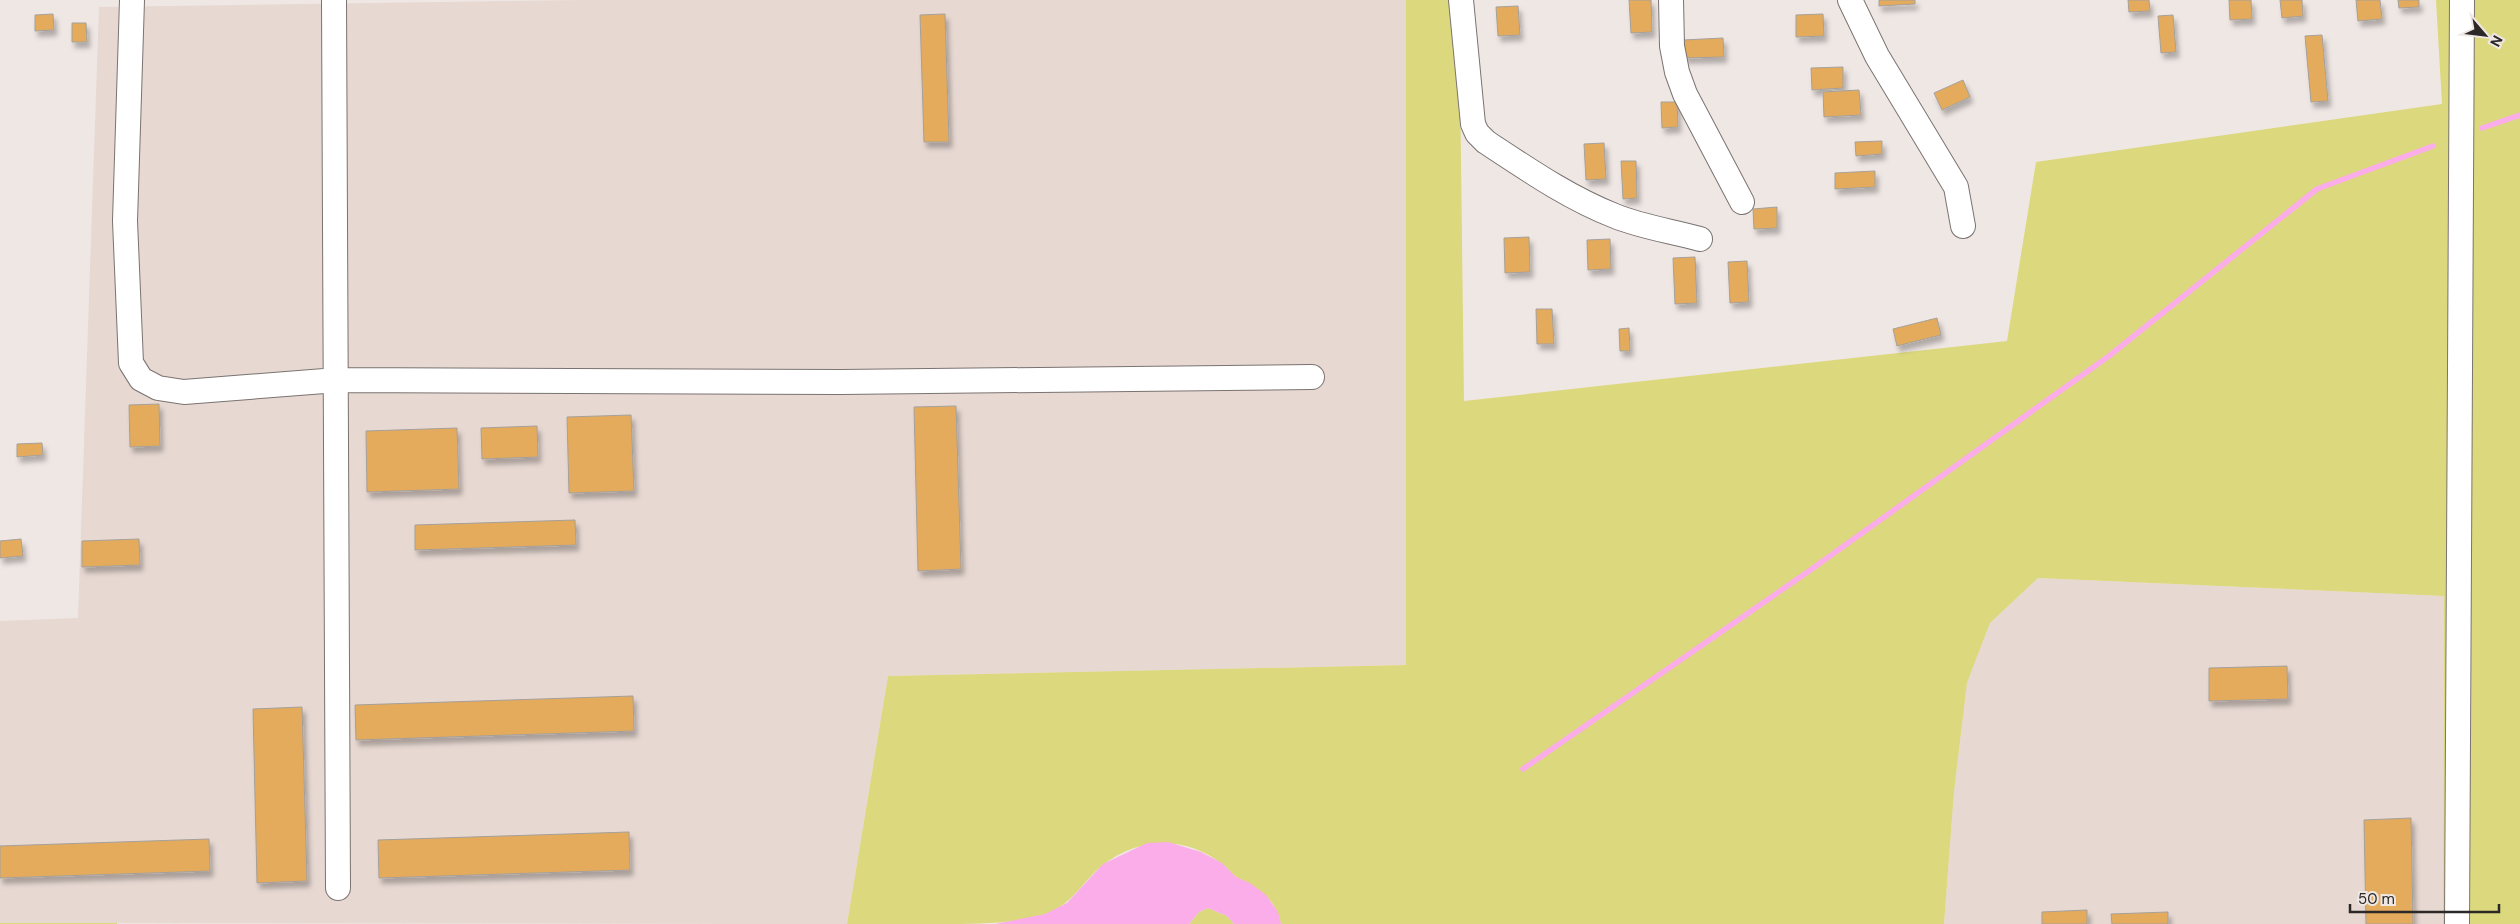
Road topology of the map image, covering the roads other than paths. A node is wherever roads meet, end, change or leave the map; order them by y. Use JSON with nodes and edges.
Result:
{"nodes":[{"id":1,"x":132,"y":0,"type":"edge"},
{"id":2,"x":334,"y":0,"type":"edge"},
{"id":3,"x":1461,"y":0,"type":"edge"},
{"id":4,"x":1671,"y":0,"type":"edge"},
{"id":5,"x":1850,"y":0,"type":"edge"},
{"id":6,"x":2462,"y":0,"type":"edge"},
{"id":7,"x":1742,"y":202,"type":"dead end"},
{"id":8,"x":1963,"y":226,"type":"dead end"},
{"id":9,"x":1700,"y":239,"type":"dead end"},
{"id":10,"x":1312,"y":377,"type":"dead end"},
{"id":11,"x":337,"y":380,"type":"junction"},
{"id":12,"x":338,"y":888,"type":"dead end"},
{"id":13,"x":2457,"y":924,"type":"edge"}],
"edges":[{"from":1,"to":11,"type":"street"},
{"from":2,"to":11,"type":"street"},
{"from":3,"to":9,"type":"street"},
{"from":4,"to":7,"type":"street"},
{"from":5,"to":8,"type":"street"},
{"from":6,"to":13,"type":"street"},
{"from":10,"to":11,"type":"street"},
{"from":11,"to":12,"type":"street"}]}
